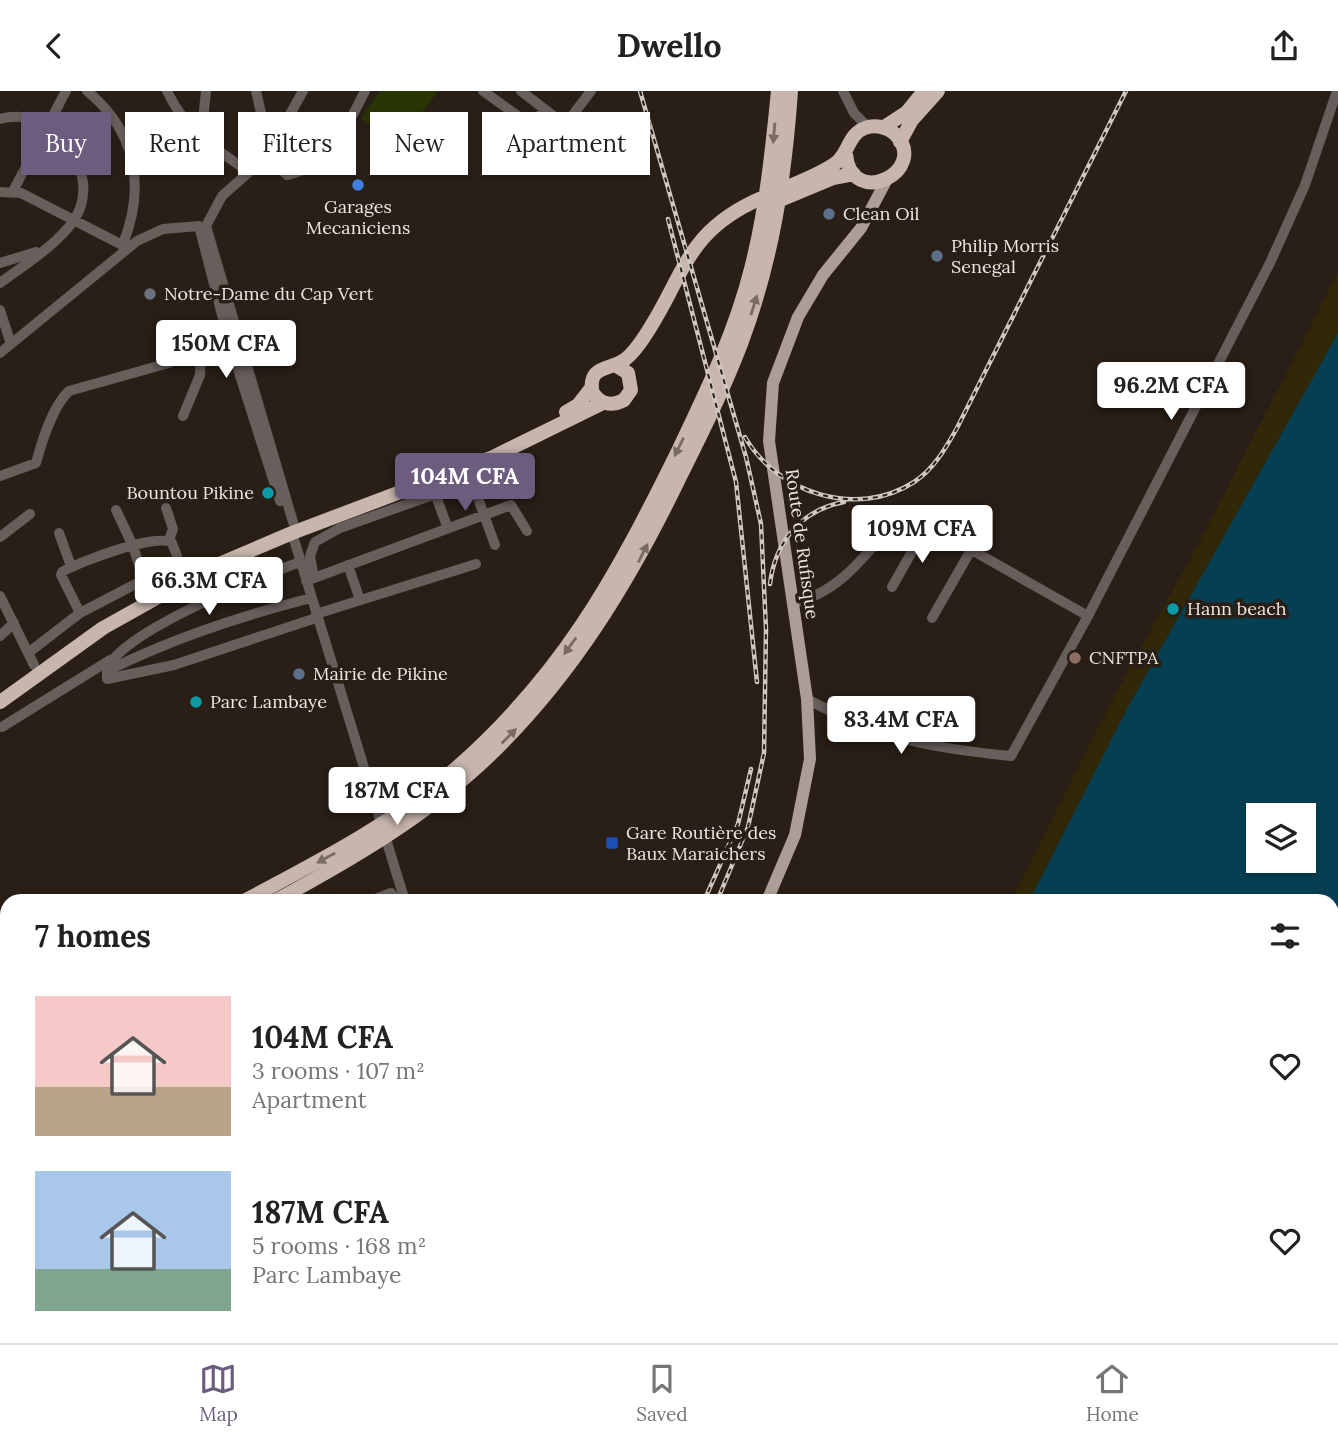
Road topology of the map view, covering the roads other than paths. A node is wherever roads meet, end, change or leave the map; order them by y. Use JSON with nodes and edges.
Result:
{"nodes":[{"id":1,"x":66,"y":91,"type":"edge"},
{"id":2,"x":87,"y":91,"type":"edge"},
{"id":3,"x":167,"y":91,"type":"edge"},
{"id":4,"x":206,"y":91,"type":"edge"},
{"id":5,"x":256,"y":91,"type":"edge"},
{"id":6,"x":297,"y":91,"type":"edge"},
{"id":7,"x":303,"y":91,"type":"edge"},
{"id":8,"x":365,"y":91,"type":"edge"},
{"id":9,"x":483,"y":91,"type":"edge"},
{"id":10,"x":521,"y":91,"type":"edge"},
{"id":11,"x":591,"y":91,"type":"edge"},
{"id":12,"x":778,"y":91,"type":"edge"},
{"id":13,"x":790,"y":91,"type":"edge"},
{"id":14,"x":843,"y":91,"type":"edge"},
{"id":15,"x":924,"y":91,"type":"edge"},
{"id":16,"x":938,"y":91,"type":"edge"},
{"id":17,"x":1337,"y":91,"type":"edge"},
{"id":18,"x":545,"y":110,"type":"junction"},
{"id":19,"x":53,"y":112,"type":"edge"},
{"id":20,"x":178,"y":112,"type":"edge"},
{"id":21,"x":204,"y":112,"type":"edge"},
{"id":22,"x":261,"y":112,"type":"edge"},
{"id":23,"x":285,"y":112,"type":"edge"},
{"id":24,"x":291,"y":112,"type":"edge"},
{"id":25,"x":353,"y":112,"type":"edge"},
{"id":26,"x":548,"y":112,"type":"edge"},
{"id":27,"x":575,"y":112,"type":"edge"},
{"id":28,"x":854,"y":113,"type":"junction"},
{"id":29,"x":0,"y":119,"type":"edge"},
{"id":30,"x":21,"y":119,"type":"edge"},
{"id":31,"x":869,"y":127,"type":"junction"},
{"id":32,"x":884,"y":127,"type":"junction"},
{"id":33,"x":855,"y":134,"type":"junction"},
{"id":34,"x":900,"y":142,"type":"junction"},
{"id":35,"x":846,"y":154,"type":"junction"},
{"id":36,"x":21,"y":175,"type":"edge"},
{"id":37,"x":81,"y":175,"type":"edge"},
{"id":38,"x":239,"y":175,"type":"edge"},
{"id":39,"x":246,"y":175,"type":"edge"},
{"id":40,"x":860,"y":178,"type":"junction"},
{"id":41,"x":886,"y":181,"type":"junction"},
{"id":42,"x":13,"y":191,"type":"junction"},
{"id":43,"x":0,"y":192,"type":"edge"},
{"id":44,"x":871,"y":212,"type":"junction"},
{"id":45,"x":74,"y":220,"type":"junction"},
{"id":46,"x":203,"y":226,"type":"junction"},
{"id":47,"x":126,"y":246,"type":"junction"},
{"id":48,"x":43,"y":250,"type":"junction"},
{"id":49,"x":697,"y":251,"type":"junction"},
{"id":50,"x":0,"y":263,"type":"edge"},
{"id":51,"x":679,"y":277,"type":"junction"},
{"id":52,"x":0,"y":283,"type":"edge"},
{"id":53,"x":0,"y":310,"type":"edge"},
{"id":54,"x":228,"y":338,"type":"junction"},
{"id":55,"x":11,"y":345,"type":"junction"},
{"id":56,"x":201,"y":351,"type":"junction"},
{"id":57,"x":0,"y":353,"type":"edge"},
{"id":58,"x":615,"y":365,"type":"junction"},
{"id":59,"x":630,"y":377,"type":"junction"},
{"id":60,"x":592,"y":387,"type":"junction"},
{"id":61,"x":603,"y":403,"type":"junction"},
{"id":62,"x":183,"y":416,"type":"dead end"},
{"id":63,"x":470,"y":474,"type":"junction"},
{"id":64,"x":0,"y":476,"type":"edge"},
{"id":65,"x":431,"y":482,"type":"junction"},
{"id":66,"x":436,"y":496,"type":"junction"},
{"id":67,"x":166,"y":508,"type":"dead end"},
{"id":68,"x":116,"y":510,"type":"dead end"},
{"id":69,"x":30,"y":514,"type":"dead end"},
{"id":70,"x":482,"y":514,"type":"junction"},
{"id":71,"x":927,"y":525,"type":"junction"},
{"id":72,"x":291,"y":527,"type":"junction"},
{"id":73,"x":447,"y":527,"type":"junction"},
{"id":74,"x":527,"y":531,"type":"dead end"},
{"id":75,"x":59,"y":533,"type":"dead end"},
{"id":76,"x":0,"y":537,"type":"edge"},
{"id":77,"x":169,"y":540,"type":"junction"},
{"id":78,"x":495,"y":545,"type":"dead end"},
{"id":79,"x":133,"y":546,"type":"junction"},
{"id":80,"x":971,"y":550,"type":"junction"},
{"id":81,"x":300,"y":562,"type":"junction"},
{"id":82,"x":476,"y":564,"type":"dead end"},
{"id":83,"x":348,"y":565,"type":"junction"},
{"id":84,"x":71,"y":566,"type":"junction"},
{"id":85,"x":310,"y":579,"type":"junction"},
{"id":86,"x":145,"y":584,"type":"junction"},
{"id":87,"x":892,"y":587,"type":"dead end"},
{"id":88,"x":0,"y":596,"type":"edge"},
{"id":89,"x":311,"y":598,"type":"junction"},
{"id":90,"x":360,"y":600,"type":"junction"},
{"id":91,"x":792,"y":603,"type":"junction"},
{"id":92,"x":80,"y":613,"type":"junction"},
{"id":93,"x":316,"y":616,"type":"junction"},
{"id":94,"x":1088,"y":616,"type":"junction"},
{"id":95,"x":932,"y":618,"type":"dead end"},
{"id":96,"x":14,"y":623,"type":"junction"},
{"id":97,"x":0,"y":636,"type":"edge"},
{"id":98,"x":31,"y":659,"type":"junction"},
{"id":99,"x":108,"y":666,"type":"junction"},
{"id":100,"x":0,"y":692,"type":"edge"},
{"id":101,"x":807,"y":699,"type":"junction"},
{"id":102,"x":0,"y":702,"type":"edge"},
{"id":103,"x":2,"y":727,"type":"dead end"},
{"id":104,"x":258,"y":894,"type":"edge"},
{"id":105,"x":288,"y":894,"type":"edge"},
{"id":106,"x":402,"y":894,"type":"edge"},
{"id":107,"x":770,"y":894,"type":"edge"}],
"edges":[{"from":1,"to":19,"type":"street"},
{"from":2,"to":47,"type":"street"},
{"from":3,"to":20,"type":"street"},
{"from":4,"to":21,"type":"street"},
{"from":5,"to":22,"type":"street"},
{"from":6,"to":23,"type":"street"},
{"from":7,"to":24,"type":"street"},
{"from":8,"to":25,"type":"street"},
{"from":9,"to":18,"type":"street"},
{"from":10,"to":18,"type":"street"},
{"from":11,"to":27,"type":"street"},
{"from":12,"to":104,"type":"highway","one_way":true},
{"from":105,"to":13,"type":"highway","one_way":true},
{"from":14,"to":28,"type":"street"},
{"from":15,"to":32,"type":"highway"},
{"from":16,"to":34,"type":"highway"},
{"from":17,"to":94,"type":"street"},
{"from":18,"to":26,"type":"street"},
{"from":28,"to":31,"type":"street"},
{"from":28,"to":33,"type":"street"},
{"from":29,"to":30,"type":"street"},
{"from":31,"to":32,"type":"highway"},
{"from":31,"to":33,"type":"highway"},
{"from":32,"to":34,"type":"highway"},
{"from":33,"to":35,"type":"highway"},
{"from":34,"to":41,"type":"highway"},
{"from":35,"to":40,"type":"highway"},
{"from":35,"to":49,"type":"highway"},
{"from":36,"to":42,"type":"street"},
{"from":37,"to":45,"type":"street"},
{"from":38,"to":46,"type":"street"},
{"from":39,"to":46,"type":"street"},
{"from":40,"to":41,"type":"highway"},
{"from":40,"to":44,"type":"main road"},
{"from":40,"to":49,"type":"highway"},
{"from":41,"to":44,"type":"main road","name":"Route de Rufisque"},
{"from":42,"to":43,"type":"street"},
{"from":42,"to":45,"type":"street"},
{"from":44,"to":91,"type":"main road","name":"Route de Rufisque"},
{"from":45,"to":47,"type":"street"},
{"from":45,"to":48,"type":"street"},
{"from":46,"to":47,"type":"street"},
{"from":46,"to":54,"type":"street"},
{"from":46,"to":72,"type":"street"},
{"from":47,"to":55,"type":"street"},
{"from":48,"to":50,"type":"street"},
{"from":48,"to":52,"type":"street"},
{"from":49,"to":51,"type":"highway"},
{"from":51,"to":58,"type":"highway"},
{"from":51,"to":59,"type":"highway"},
{"from":53,"to":55,"type":"street"},
{"from":54,"to":56,"type":"street"},
{"from":54,"to":72,"type":"street"},
{"from":55,"to":57,"type":"street"},
{"from":56,"to":62,"type":"street"},
{"from":56,"to":64,"type":"street"},
{"from":58,"to":59,"type":"highway"},
{"from":58,"to":60,"type":"highway"},
{"from":59,"to":61,"type":"highway"},
{"from":60,"to":61,"type":"highway"},
{"from":60,"to":72,"type":"highway"},
{"from":61,"to":63,"type":"highway"},
{"from":63,"to":65,"type":"highway"},
{"from":63,"to":66,"type":"street"},
{"from":63,"to":70,"type":"street"},
{"from":65,"to":66,"type":"street"},
{"from":65,"to":72,"type":"highway"},
{"from":66,"to":73,"type":"street"},
{"from":66,"to":85,"type":"street"},
{"from":67,"to":77,"type":"street"},
{"from":68,"to":79,"type":"street"},
{"from":69,"to":76,"type":"street"},
{"from":70,"to":73,"type":"street"},
{"from":70,"to":74,"type":"street"},
{"from":70,"to":78,"type":"street"},
{"from":71,"to":80,"type":"street"},
{"from":71,"to":87,"type":"street"},
{"from":71,"to":91,"type":"street"},
{"from":72,"to":81,"type":"street"},
{"from":72,"to":86,"type":"highway"},
{"from":72,"to":102,"type":"highway"},
{"from":73,"to":83,"type":"street"},
{"from":75,"to":84,"type":"street"},
{"from":77,"to":79,"type":"street"},
{"from":77,"to":86,"type":"street"},
{"from":79,"to":84,"type":"street"},
{"from":79,"to":86,"type":"street"},
{"from":80,"to":94,"type":"street"},
{"from":80,"to":95,"type":"street"},
{"from":81,"to":85,"type":"street"},
{"from":81,"to":99,"type":"street"},
{"from":82,"to":90,"type":"street"},
{"from":83,"to":85,"type":"street"},
{"from":83,"to":90,"type":"street"},
{"from":84,"to":92,"type":"street"},
{"from":85,"to":89,"type":"street"},
{"from":86,"to":92,"type":"street"},
{"from":86,"to":98,"type":"highway"},
{"from":88,"to":96,"type":"street"},
{"from":89,"to":93,"type":"street"},
{"from":89,"to":99,"type":"street"},
{"from":90,"to":93,"type":"street"},
{"from":91,"to":101,"type":"main road","name":"Route de Rufisque"},
{"from":92,"to":98,"type":"street"},
{"from":93,"to":99,"type":"street"},
{"from":93,"to":106,"type":"street"},
{"from":94,"to":101,"type":"street"},
{"from":96,"to":97,"type":"street"},
{"from":96,"to":98,"type":"street"},
{"from":98,"to":100,"type":"highway"},
{"from":99,"to":103,"type":"street"},
{"from":101,"to":107,"type":"main road","name":"Route de Rufisque"}]}
